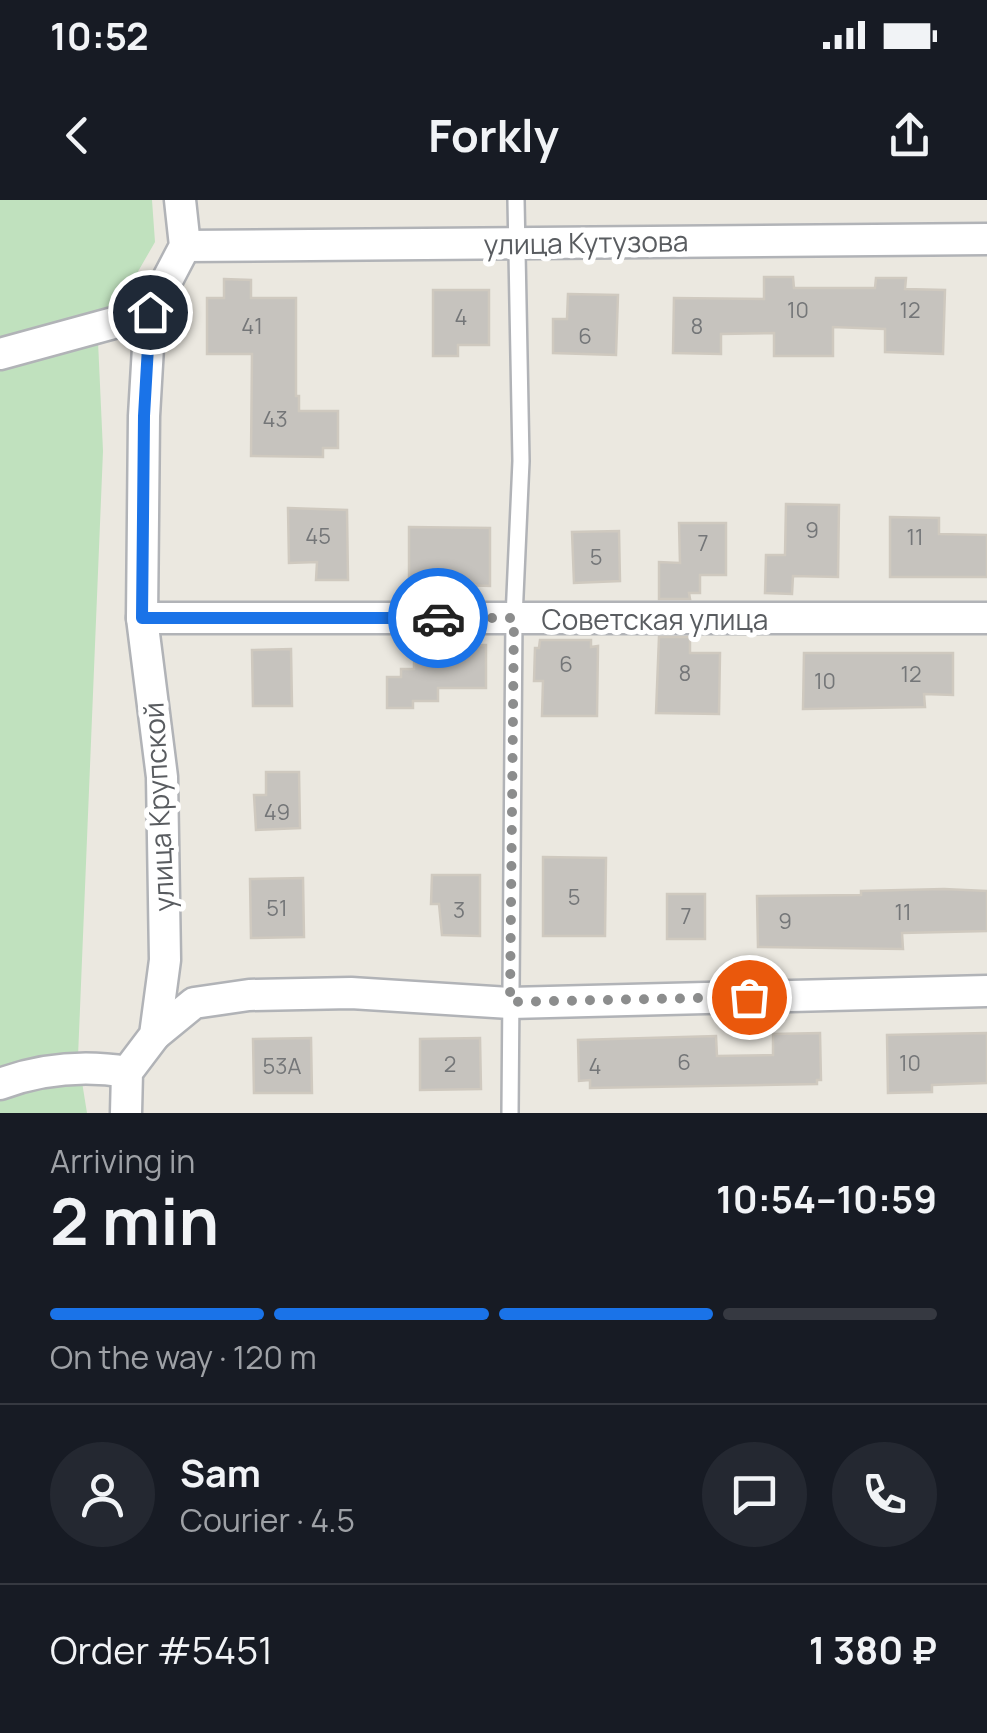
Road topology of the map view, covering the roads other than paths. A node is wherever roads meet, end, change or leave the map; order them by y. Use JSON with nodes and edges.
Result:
{"nodes":[{"id":1,"x":180,"y":200,"type":"edge"},
{"id":2,"x":516,"y":200,"type":"edge"},
{"id":3,"x":987,"y":240,"type":"edge"},
{"id":4,"x":516,"y":243,"type":"junction"},
{"id":5,"x":185,"y":246,"type":"junction"},
{"id":6,"x":150,"y":312,"type":"junction"},
{"id":7,"x":0,"y":354,"type":"edge"},
{"id":8,"x":142,"y":618,"type":"junction"},
{"id":9,"x":514,"y":618,"type":"junction"},
{"id":10,"x":987,"y":618,"type":"edge"},
{"id":11,"x":987,"y":991,"type":"edge"},
{"id":12,"x":510,"y":1002,"type":"junction"},
{"id":13,"x":154,"y":1035,"type":"junction"},
{"id":14,"x":127,"y":1072,"type":"junction"},
{"id":15,"x":0,"y":1084,"type":"edge"},
{"id":16,"x":126,"y":1113,"type":"edge"},
{"id":17,"x":510,"y":1113,"type":"edge"}],
"edges":[{"from":1,"to":5,"type":"street"},
{"from":2,"to":4,"type":"lane"},
{"from":3,"to":4,"type":"street","name":"улица Кутузова"},
{"from":4,"to":5,"type":"street","name":"улица Кутузова"},
{"from":4,"to":9,"type":"lane"},
{"from":5,"to":6,"type":"street","name":"улица Крупской"},
{"from":6,"to":7,"type":"street"},
{"from":6,"to":8,"type":"street","name":"улица Крупской"},
{"from":8,"to":9,"type":"street","name":"Советская улица"},
{"from":8,"to":13,"type":"street","name":"улица Крупской"},
{"from":9,"to":10,"type":"street","name":"Советская улица"},
{"from":9,"to":12,"type":"lane"},
{"from":11,"to":12,"type":"street"},
{"from":12,"to":13,"type":"street"},
{"from":12,"to":17,"type":"lane"},
{"from":13,"to":14,"type":"street","name":"улица Крупской"},
{"from":14,"to":15,"type":"street"},
{"from":14,"to":16,"type":"street"}]}
